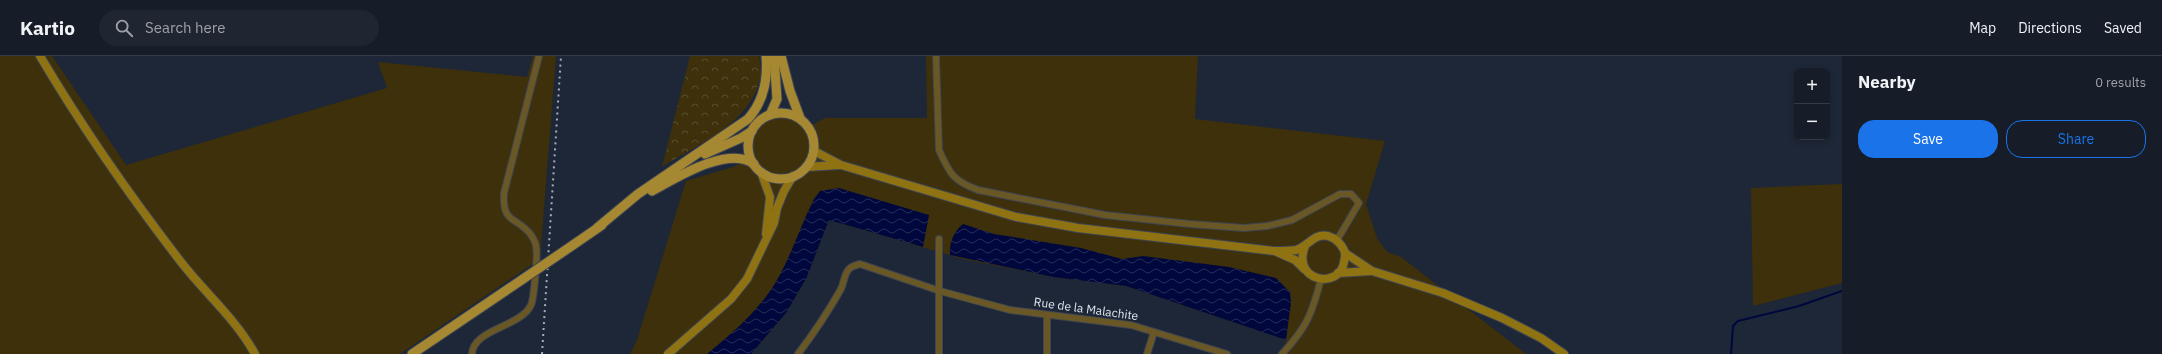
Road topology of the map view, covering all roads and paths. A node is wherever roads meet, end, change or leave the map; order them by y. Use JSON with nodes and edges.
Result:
{"nodes":[{"id":1,"x":40,"y":56,"type":"edge"},
{"id":2,"x":539,"y":56,"type":"edge"},
{"id":3,"x":766,"y":56,"type":"edge"},
{"id":4,"x":774,"y":56,"type":"edge"},
{"id":5,"x":781,"y":56,"type":"edge"},
{"id":6,"x":936,"y":56,"type":"edge"},
{"id":7,"x":770,"y":115,"type":"junction"},
{"id":8,"x":800,"y":118,"type":"junction"},
{"id":9,"x":752,"y":131,"type":"junction"},
{"id":10,"x":814,"y":151,"type":"junction"},
{"id":11,"x":754,"y":164,"type":"junction"},
{"id":12,"x":841,"y":165,"type":"junction"},
{"id":13,"x":806,"y":167,"type":"junction"},
{"id":14,"x":761,"y":172,"type":"junction"},
{"id":15,"x":793,"y":176,"type":"junction"},
{"id":16,"x":649,"y":192,"type":"junction"},
{"id":17,"x":597,"y":228,"type":"junction"},
{"id":18,"x":939,"y":239,"type":"dead end"},
{"id":19,"x":1337,"y":240,"type":"junction"},
{"id":20,"x":764,"y":243,"type":"junction"},
{"id":21,"x":1305,"y":246,"type":"junction"},
{"id":22,"x":1274,"y":251,"type":"junction"},
{"id":23,"x":1345,"y":253,"type":"junction"},
{"id":24,"x":1305,"y":270,"type":"junction"},
{"id":25,"x":1372,"y":271,"type":"junction"},
{"id":26,"x":1338,"y":273,"type":"junction"},
{"id":27,"x":1321,"y":279,"type":"junction"},
{"id":28,"x":940,"y":291,"type":"junction"},
{"id":29,"x":1047,"y":315,"type":"junction"},
{"id":30,"x":1154,"y":332,"type":"junction"},
{"id":31,"x":688,"y":336,"type":"junction"},
{"id":32,"x":1208,"y":351,"type":"edge"},
{"id":33,"x":255,"y":354,"type":"edge"},
{"id":34,"x":412,"y":354,"type":"edge"},
{"id":35,"x":472,"y":354,"type":"edge"},
{"id":36,"x":662,"y":354,"type":"edge"},
{"id":37,"x":668,"y":354,"type":"edge"},
{"id":38,"x":798,"y":354,"type":"edge"},
{"id":39,"x":939,"y":354,"type":"edge"},
{"id":40,"x":1047,"y":354,"type":"edge"},
{"id":41,"x":1148,"y":354,"type":"edge"},
{"id":42,"x":1227,"y":354,"type":"edge"},
{"id":43,"x":1282,"y":354,"type":"edge"},
{"id":44,"x":1564,"y":354,"type":"edge"}],
"edges":[{"from":1,"to":33,"type":"main road"},
{"from":2,"to":35,"type":"street"},
{"from":3,"to":17,"type":"main road"},
{"from":4,"to":7,"type":"main road"},
{"from":5,"to":8,"type":"main road"},
{"from":6,"to":19,"type":"street"},
{"from":7,"to":8,"type":"main road"},
{"from":7,"to":9,"type":"main road"},
{"from":8,"to":10,"type":"main road"},
{"from":9,"to":11,"type":"main road"},
{"from":9,"to":16,"type":"main road"},
{"from":10,"to":12,"type":"main road"},
{"from":10,"to":13,"type":"main road"},
{"from":11,"to":14,"type":"main road"},
{"from":11,"to":16,"type":"main road"},
{"from":12,"to":13,"type":"main road"},
{"from":12,"to":22,"type":"main road"},
{"from":13,"to":15,"type":"main road"},
{"from":14,"to":15,"type":"main road"},
{"from":14,"to":20,"type":"main road"},
{"from":15,"to":20,"type":"main road"},
{"from":16,"to":17,"type":"main road"},
{"from":17,"to":34,"type":"main road","bridge":true},
{"from":18,"to":28,"type":"street"},
{"from":19,"to":21,"type":"main road"},
{"from":19,"to":23,"type":"main road"},
{"from":20,"to":31,"type":"main road"},
{"from":21,"to":22,"type":"main road"},
{"from":21,"to":24,"type":"main road"},
{"from":22,"to":24,"type":"main road"},
{"from":23,"to":25,"type":"main road"},
{"from":23,"to":26,"type":"main road"},
{"from":24,"to":27,"type":"main road"},
{"from":25,"to":26,"type":"main road"},
{"from":25,"to":44,"type":"main road"},
{"from":26,"to":27,"type":"main road"},
{"from":27,"to":43,"type":"street"},
{"from":28,"to":29,"type":"street","name":"Rue de la Malachite"},
{"from":28,"to":38,"type":"street","name":"Rue de la Malachite"},
{"from":28,"to":39,"type":"street"},
{"from":29,"to":30,"type":"street","name":"Rue de la Malachite"},
{"from":29,"to":40,"type":"street"},
{"from":30,"to":32,"type":"street","name":"Rue de la Malachite"},
{"from":30,"to":41,"type":"street"},
{"from":31,"to":36,"type":"main road"},
{"from":31,"to":37,"type":"main road"},
{"from":32,"to":42,"type":"street","name":"Rue de la Malachite"}]}
